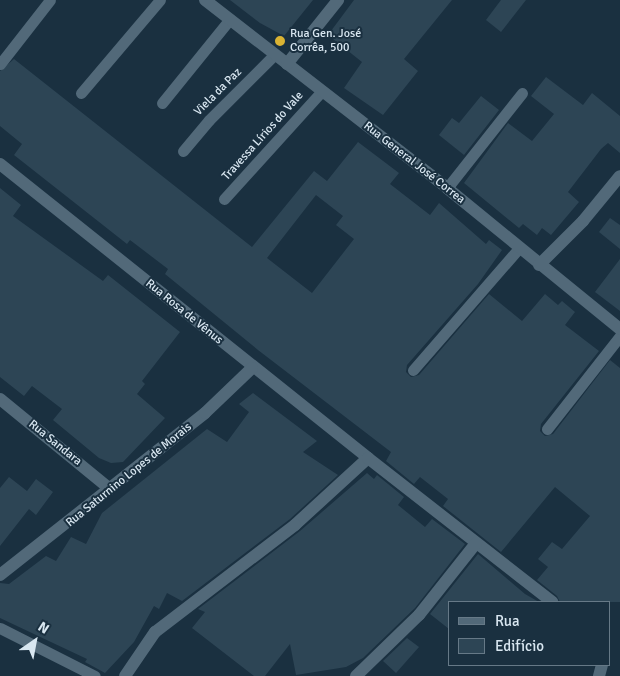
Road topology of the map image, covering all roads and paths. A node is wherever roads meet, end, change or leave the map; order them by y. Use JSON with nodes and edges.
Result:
{"nodes":[{"id":1,"x":50,"y":0,"type":"edge"},
{"id":2,"x":160,"y":0,"type":"edge"},
{"id":3,"x":205,"y":0,"type":"edge"},
{"id":4,"x":338,"y":0,"type":"edge"},
{"id":5,"x":230,"y":19,"type":"junction"},
{"id":6,"x":275,"y":54,"type":"junction"},
{"id":7,"x":0,"y":64,"type":"edge"},
{"id":8,"x":287,"y":64,"type":"junction"},
{"id":9,"x":322,"y":91,"type":"junction"},
{"id":10,"x":80,"y":93,"type":"dead end"},
{"id":11,"x":522,"y":93,"type":"dead end"},
{"id":12,"x":162,"y":103,"type":"dead end"},
{"id":13,"x":183,"y":151,"type":"dead end"},
{"id":14,"x":0,"y":164,"type":"edge"},
{"id":15,"x":620,"y":176,"type":"edge"},
{"id":16,"x":447,"y":188,"type":"junction"},
{"id":17,"x":224,"y":199,"type":"dead end"},
{"id":18,"x":518,"y":248,"type":"junction"},
{"id":19,"x":539,"y":264,"type":"junction"},
{"id":20,"x":620,"y":329,"type":"edge"},
{"id":21,"x":620,"y":336,"type":"edge"},
{"id":22,"x":252,"y":368,"type":"junction"},
{"id":23,"x":413,"y":370,"type":"dead end"},
{"id":24,"x":0,"y":399,"type":"edge"},
{"id":25,"x":547,"y":429,"type":"dead end"},
{"id":26,"x":368,"y":458,"type":"junction"},
{"id":27,"x":110,"y":489,"type":"junction"},
{"id":28,"x":476,"y":542,"type":"junction"},
{"id":29,"x":0,"y":575,"type":"edge"},
{"id":30,"x":551,"y":601,"type":"edge"},
{"id":31,"x":0,"y":628,"type":"edge"},
{"id":32,"x":95,"y":676,"type":"edge"},
{"id":33,"x":126,"y":676,"type":"edge"},
{"id":34,"x":356,"y":676,"type":"edge"}],
"edges":[{"from":1,"to":7,"type":"lane"},
{"from":2,"to":10,"type":"lane"},
{"from":3,"to":5,"type":"street","name":"Rua General José Correa"},
{"from":4,"to":8,"type":"street"},
{"from":5,"to":6,"type":"street","name":"Rua General José Correa"},
{"from":5,"to":12,"type":"lane"},
{"from":6,"to":8,"type":"street","name":"Rua General José Correa"},
{"from":6,"to":13,"type":"lane","name":"Viela da Paz"},
{"from":8,"to":9,"type":"street","name":"Rua General José Correa"},
{"from":9,"to":16,"type":"street","name":"Rua General José Correa"},
{"from":9,"to":17,"type":"lane","name":"Travessa Lírios do Vale"},
{"from":11,"to":16,"type":"lane"},
{"from":14,"to":22,"type":"street","name":"Rua Rosa de Vênus"},
{"from":15,"to":19,"type":"street"},
{"from":16,"to":18,"type":"street","name":"Rua General José Correa"},
{"from":18,"to":19,"type":"street","name":"Rua General José Correa"},
{"from":18,"to":23,"type":"lane"},
{"from":19,"to":20,"type":"street","name":"Rua General José Correa"},
{"from":21,"to":25,"type":"lane"},
{"from":22,"to":26,"type":"street","name":"Rua Rosa de Vênus"},
{"from":22,"to":27,"type":"street","name":"Rua Saturnino Lopes de Morais"},
{"from":24,"to":27,"type":"street","name":"Rua Sandara"},
{"from":26,"to":28,"type":"street","name":"Rua Rosa de Vênus"},
{"from":26,"to":33,"type":"street"},
{"from":27,"to":29,"type":"street","name":"Rua Saturnino Lopes de Morais"},
{"from":28,"to":30,"type":"street","name":"Rua Rosa de Vênus"},
{"from":28,"to":34,"type":"street"},
{"from":31,"to":32,"type":"lane"}]}
